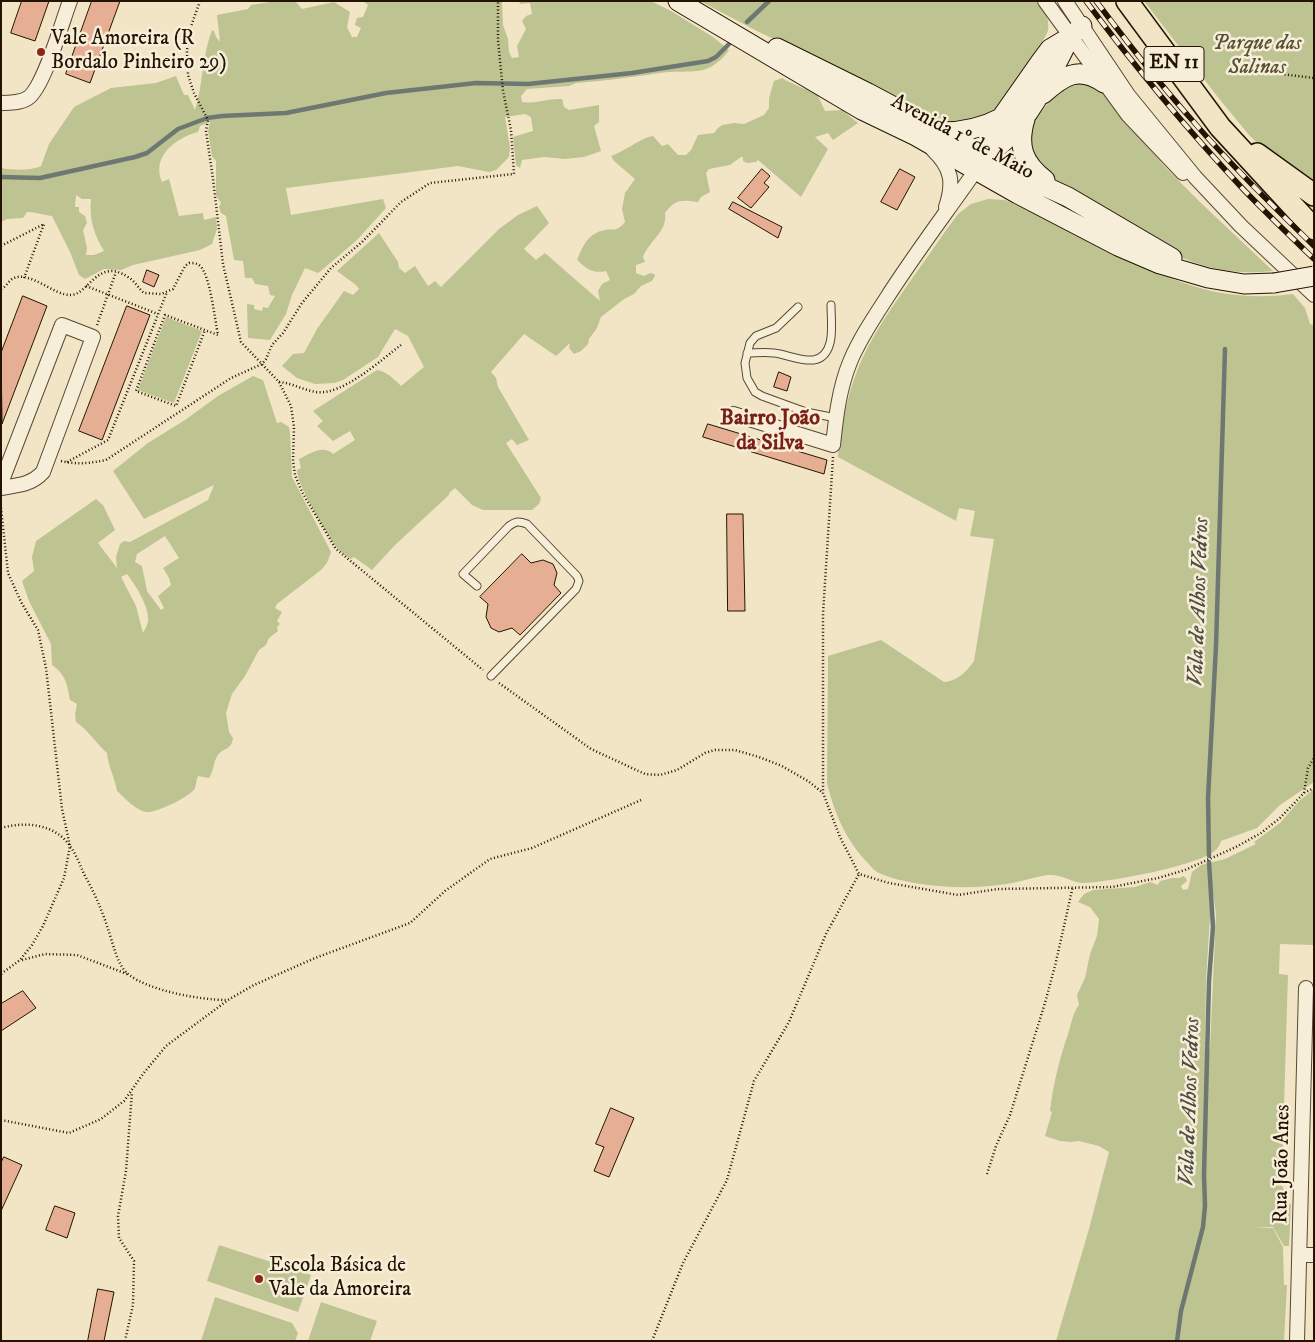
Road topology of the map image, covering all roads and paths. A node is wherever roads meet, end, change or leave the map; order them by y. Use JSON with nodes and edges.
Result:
{"nodes":[{"id":1,"x":70,"y":1,"type":"edge"},
{"id":2,"x":200,"y":1,"type":"edge"},
{"id":3,"x":498,"y":1,"type":"edge"},
{"id":4,"x":678,"y":1,"type":"edge"},
{"id":5,"x":1045,"y":1,"type":"edge"},
{"id":6,"x":1065,"y":1,"type":"edge"},
{"id":7,"x":1127,"y":1,"type":"edge"},
{"id":8,"x":705,"y":16,"type":"junction"},
{"id":9,"x":1076,"y":31,"type":"junction"},
{"id":10,"x":1282,"y":74,"type":"dead end"},
{"id":11,"x":1314,"y":78,"type":"edge"},
{"id":12,"x":1104,"y":83,"type":"junction"},
{"id":13,"x":1,"y":103,"type":"edge"},
{"id":14,"x":1030,"y":109,"type":"junction"},
{"id":15,"x":1000,"y":118,"type":"junction"},
{"id":16,"x":1220,"y":127,"type":"junction"},
{"id":17,"x":941,"y":132,"type":"junction"},
{"id":18,"x":916,"y":136,"type":"junction"},
{"id":19,"x":982,"y":163,"type":"junction"},
{"id":20,"x":1314,"y":195,"type":"edge"},
{"id":21,"x":1068,"y":197,"type":"junction"},
{"id":22,"x":944,"y":215,"type":"junction"},
{"id":23,"x":1241,"y":226,"type":"junction"},
{"id":24,"x":1314,"y":229,"type":"edge"},
{"id":25,"x":1,"y":246,"type":"edge"},
{"id":26,"x":116,"y":272,"type":"junction"},
{"id":27,"x":1314,"y":276,"type":"edge"},
{"id":28,"x":24,"y":278,"type":"dead end"},
{"id":29,"x":1208,"y":278,"type":"junction"},
{"id":30,"x":86,"y":286,"type":"junction"},
{"id":31,"x":1,"y":290,"type":"edge"},
{"id":32,"x":167,"y":292,"type":"junction"},
{"id":33,"x":107,"y":294,"type":"junction"},
{"id":34,"x":1314,"y":296,"type":"edge"},
{"id":35,"x":831,"y":305,"type":"dead end"},
{"id":36,"x":798,"y":307,"type":"dead end"},
{"id":37,"x":158,"y":314,"type":"junction"},
{"id":38,"x":205,"y":330,"type":"junction"},
{"id":39,"x":93,"y":337,"type":"junction"},
{"id":40,"x":401,"y":345,"type":"dead end"},
{"id":41,"x":746,"y":353,"type":"junction"},
{"id":42,"x":262,"y":364,"type":"junction"},
{"id":43,"x":279,"y":382,"type":"junction"},
{"id":44,"x":733,"y":414,"type":"dead end"},
{"id":45,"x":836,"y":418,"type":"junction"},
{"id":46,"x":833,"y":445,"type":"junction"},
{"id":47,"x":48,"y":456,"type":"junction"},
{"id":48,"x":67,"y":462,"type":"junction"},
{"id":49,"x":1,"y":483,"type":"edge"},
{"id":50,"x":1,"y":488,"type":"edge"},
{"id":51,"x":1,"y":508,"type":"edge"},
{"id":52,"x":477,"y":586,"type":"dead end"},
{"id":53,"x":491,"y":676,"type":"junction"},
{"id":54,"x":1314,"y":758,"type":"edge"},
{"id":55,"x":1314,"y":788,"type":"edge"},
{"id":56,"x":823,"y":793,"type":"junction"},
{"id":57,"x":1304,"y":793,"type":"junction"},
{"id":58,"x":641,"y":800,"type":"dead end"},
{"id":59,"x":1,"y":828,"type":"edge"},
{"id":60,"x":70,"y":846,"type":"junction"},
{"id":61,"x":859,"y":874,"type":"junction"},
{"id":62,"x":1073,"y":886,"type":"junction"},
{"id":63,"x":20,"y":960,"type":"junction"},
{"id":64,"x":1,"y":974,"type":"edge"},
{"id":65,"x":127,"y":974,"type":"junction"},
{"id":66,"x":1306,"y":988,"type":"dead end"},
{"id":67,"x":228,"y":1000,"type":"junction"},
{"id":68,"x":132,"y":1090,"type":"junction"},
{"id":69,"x":1,"y":1120,"type":"edge"},
{"id":70,"x":987,"y":1174,"type":"dead end"},
{"id":71,"x":1308,"y":1233,"type":"edge"},
{"id":72,"x":1307,"y":1255,"type":"edge"},
{"id":73,"x":125,"y":1341,"type":"edge"},
{"id":74,"x":652,"y":1341,"type":"edge"},
{"id":75,"x":1298,"y":1341,"type":"edge"}],
"edges":[{"from":1,"to":13,"type":"street"},
{"from":2,"to":42,"type":"path"},
{"from":3,"to":42,"type":"path"},
{"from":4,"to":8,"type":"main road","name":"Avenida 1º de Maio"},
{"from":5,"to":9,"type":"street"},
{"from":6,"to":9,"type":"street"},
{"from":7,"to":16,"type":"main road","number":"EN 11"},
{"from":8,"to":17,"type":"main road","name":"Avenida 1º de Maio"},
{"from":8,"to":18,"type":"main road","name":"Avenida 1º de Maio"},
{"from":9,"to":12,"type":"street"},
{"from":9,"to":14,"type":"main road"},
{"from":9,"to":15,"type":"main road"},
{"from":9,"to":23,"type":"street"},
{"from":10,"to":11,"type":"path"},
{"from":12,"to":14,"type":"main road"},
{"from":12,"to":23,"type":"street"},
{"from":14,"to":19,"type":"main road"},
{"from":14,"to":21,"type":"main road"},
{"from":15,"to":17,"type":"main road"},
{"from":15,"to":19,"type":"main road"},
{"from":16,"to":20,"type":"main road","number":"EN 11"},
{"from":16,"to":24,"type":"main road","number":"EN 11"},
{"from":17,"to":19,"type":"main road","name":"Avenida 1º de Maio"},
{"from":18,"to":19,"type":"main road","name":"Avenida 1º de Maio"},
{"from":18,"to":22,"type":"street"},
{"from":19,"to":21,"type":"main road","name":"Avenida 1º de Maio"},
{"from":19,"to":22,"type":"street"},
{"from":19,"to":29,"type":"main road","name":"Avenida 1º de Maio"},
{"from":21,"to":29,"type":"main road","name":"Avenida 1º de Maio"},
{"from":22,"to":45,"type":"street"},
{"from":23,"to":34,"type":"street"},
{"from":25,"to":28,"type":"path"},
{"from":26,"to":30,"type":"path"},
{"from":26,"to":32,"type":"path"},
{"from":26,"to":33,"type":"path"},
{"from":27,"to":29,"type":"main road","name":"Avenida 1º de Maio","bridge":true},
{"from":30,"to":31,"type":"path"},
{"from":30,"to":33,"type":"path"},
{"from":32,"to":37,"type":"path"},
{"from":32,"to":38,"type":"path"},
{"from":33,"to":37,"type":"path"},
{"from":33,"to":39,"type":"path"},
{"from":35,"to":41,"type":"lane"},
{"from":36,"to":41,"type":"lane"},
{"from":37,"to":48,"type":"path"},
{"from":38,"to":38,"type":"path"},
{"from":39,"to":47,"type":"street"},
{"from":39,"to":49,"type":"street"},
{"from":40,"to":43,"type":"path"},
{"from":41,"to":45,"type":"lane"},
{"from":42,"to":43,"type":"path"},
{"from":42,"to":48,"type":"path"},
{"from":43,"to":53,"type":"path"},
{"from":44,"to":46,"type":"street"},
{"from":45,"to":46,"type":"street"},
{"from":46,"to":56,"type":"path"},
{"from":47,"to":48,"type":"path"},
{"from":47,"to":50,"type":"street"},
{"from":51,"to":60,"type":"path"},
{"from":52,"to":53,"type":"lane"},
{"from":53,"to":56,"type":"path"},
{"from":54,"to":57,"type":"path"},
{"from":55,"to":57,"type":"path"},
{"from":56,"to":61,"type":"path"},
{"from":57,"to":62,"type":"path"},
{"from":58,"to":67,"type":"path"},
{"from":59,"to":60,"type":"path"},
{"from":60,"to":63,"type":"path"},
{"from":60,"to":65,"type":"path"},
{"from":61,"to":62,"type":"path"},
{"from":61,"to":74,"type":"path"},
{"from":62,"to":70,"type":"path"},
{"from":63,"to":64,"type":"path"},
{"from":63,"to":65,"type":"path"},
{"from":65,"to":67,"type":"path"},
{"from":66,"to":71,"type":"street","name":"Rua João Anes"},
{"from":67,"to":68,"type":"path"},
{"from":68,"to":69,"type":"path"},
{"from":68,"to":73,"type":"path"},
{"from":71,"to":72,"type":"street","name":"Rua João Anes"},
{"from":72,"to":75,"type":"street","name":"Rua João Anes"}]}
